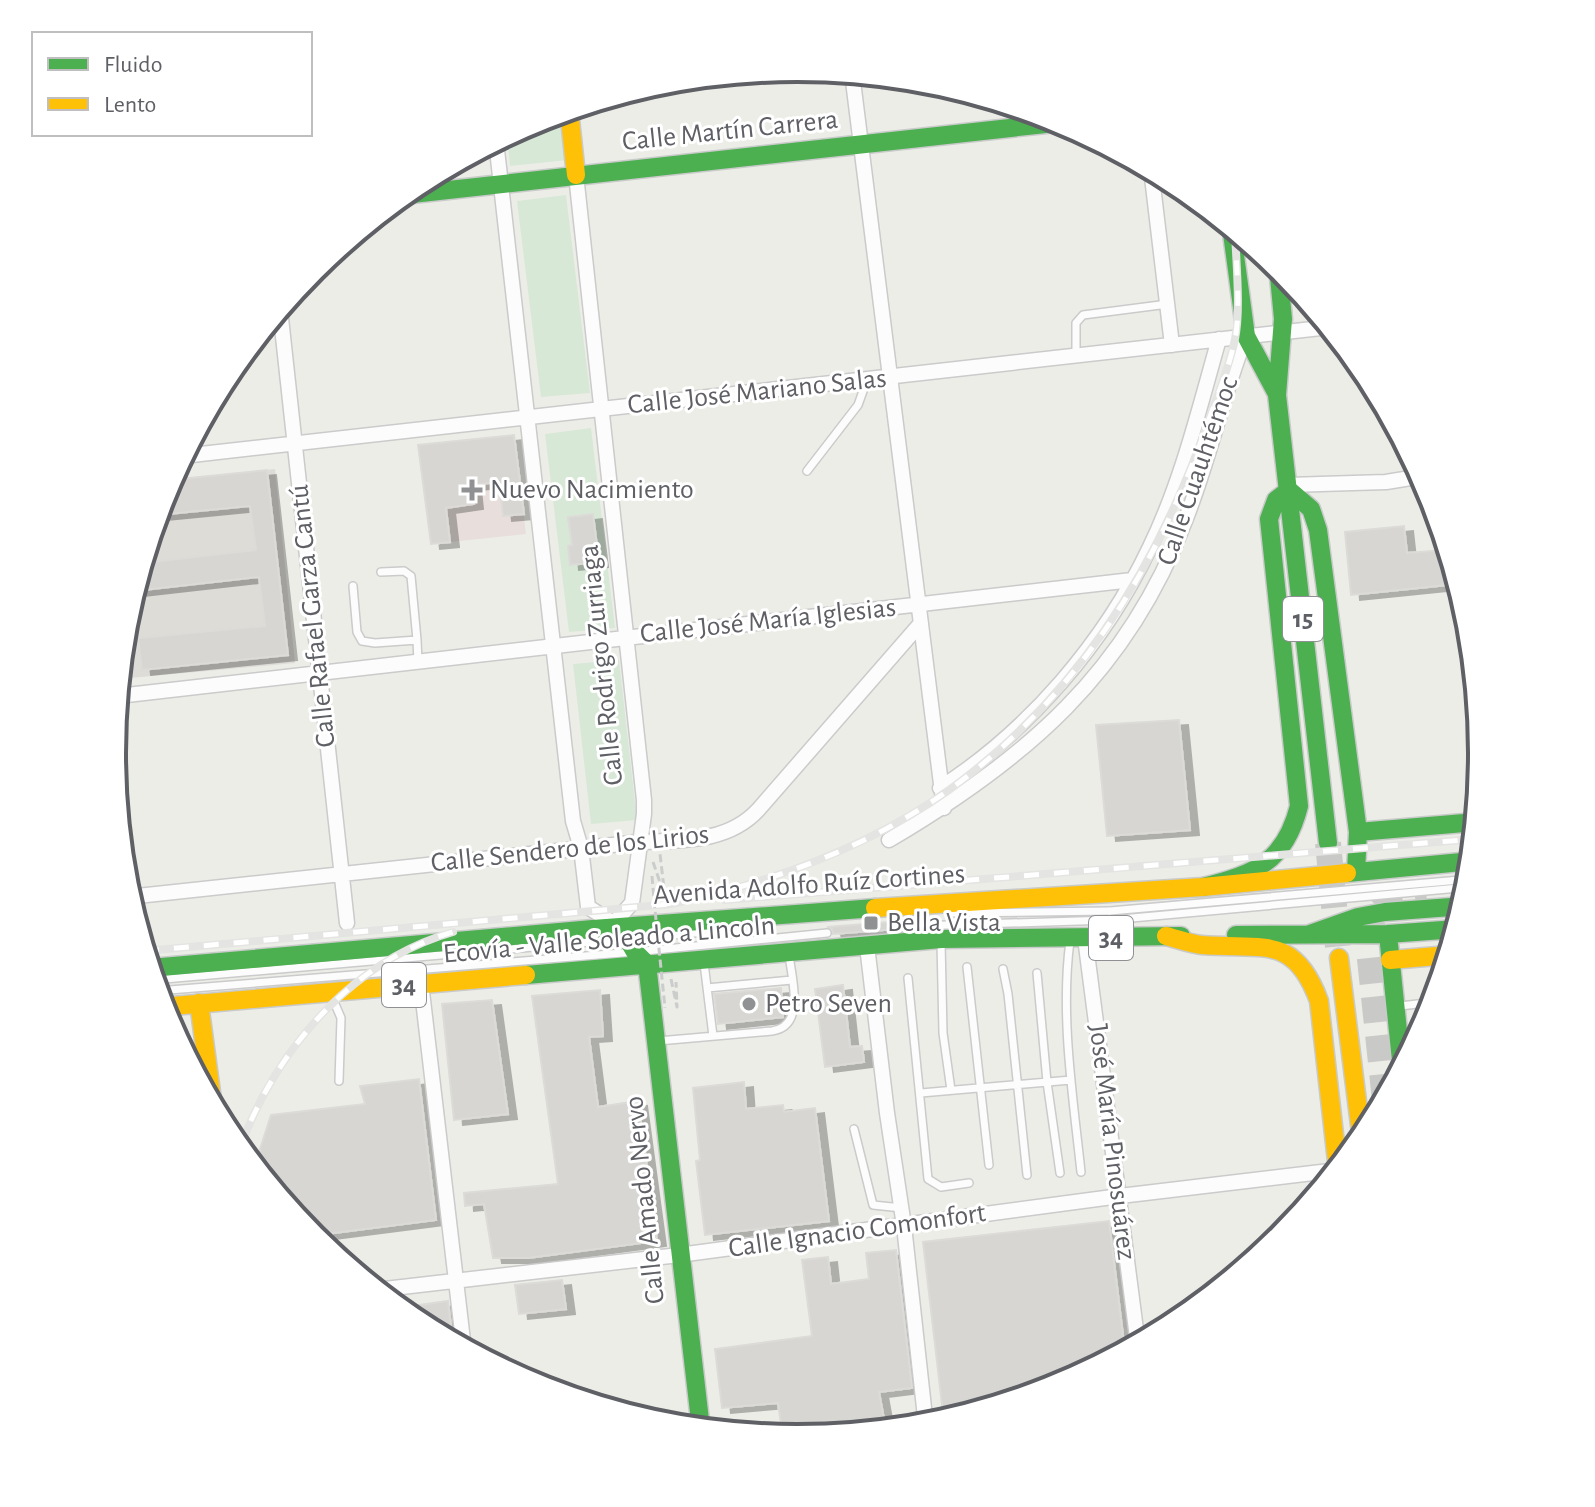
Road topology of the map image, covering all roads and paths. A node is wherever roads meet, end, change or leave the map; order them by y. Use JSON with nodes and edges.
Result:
{"nodes":[{"id":1,"x":853,"y":84,"type":"edge"},
{"id":2,"x":570,"y":122,"type":"edge"},
{"id":3,"x":1033,"y":125,"type":"edge"},
{"id":4,"x":861,"y":145,"type":"junction"},
{"id":5,"x":497,"y":153,"type":"edge"},
{"id":6,"x":576,"y":175,"type":"junction"},
{"id":7,"x":500,"y":184,"type":"junction"},
{"id":8,"x":1153,"y":184,"type":"edge"},
{"id":9,"x":429,"y":192,"type":"edge"},
{"id":10,"x":1233,"y":244,"type":"edge"},
{"id":11,"x":1280,"y":287,"type":"edge"},
{"id":12,"x":1168,"y":304,"type":"junction"},
{"id":13,"x":282,"y":325,"type":"edge"},
{"id":14,"x":1316,"y":328,"type":"edge"},
{"id":15,"x":1283,"y":332,"type":"junction"},
{"id":16,"x":1246,"y":336,"type":"junction"},
{"id":17,"x":1219,"y":339,"type":"junction"},
{"id":18,"x":1172,"y":345,"type":"junction"},
{"id":19,"x":1076,"y":356,"type":"junction"},
{"id":20,"x":890,"y":377,"type":"junction"},
{"id":21,"x":867,"y":380,"type":"junction"},
{"id":22,"x":1277,"y":395,"type":"junction"},
{"id":23,"x":602,"y":410,"type":"junction"},
{"id":24,"x":528,"y":419,"type":"junction"},
{"id":25,"x":294,"y":444,"type":"junction"},
{"id":26,"x":196,"y":455,"type":"edge"},
{"id":27,"x":807,"y":471,"type":"dead end"},
{"id":28,"x":1410,"y":478,"type":"edge"},
{"id":29,"x":1288,"y":488,"type":"junction"},
{"id":30,"x":381,"y":572,"type":"dead end"},
{"id":31,"x":1132,"y":580,"type":"junction"},
{"id":32,"x":353,"y":586,"type":"dead end"},
{"id":33,"x":919,"y":604,"type":"junction"},
{"id":34,"x":921,"y":623,"type":"junction"},
{"id":35,"x":628,"y":637,"type":"junction"},
{"id":36,"x":417,"y":640,"type":"junction"},
{"id":37,"x":553,"y":646,"type":"junction"},
{"id":38,"x":418,"y":662,"type":"junction"},
{"id":39,"x":319,"y":673,"type":"junction"},
{"id":40,"x":129,"y":695,"type":"edge"},
{"id":41,"x":940,"y":788,"type":"junction"},
{"id":42,"x":944,"y":808,"type":"junction"},
{"id":43,"x":1465,"y":823,"type":"edge"},
{"id":44,"x":1358,"y":832,"type":"junction"},
{"id":45,"x":889,"y":840,"type":"dead end"},
{"id":46,"x":658,"y":841,"type":"junction"},
{"id":47,"x":640,"y":842,"type":"junction"},
{"id":48,"x":1328,"y":843,"type":"tunnel mouth"},
{"id":49,"x":581,"y":848,"type":"junction"},
{"id":50,"x":1460,"y":862,"type":"edge"},
{"id":51,"x":1356,"y":872,"type":"junction"},
{"id":52,"x":342,"y":873,"type":"junction"},
{"id":53,"x":1457,"y":880,"type":"edge"},
{"id":54,"x":1203,"y":887,"type":"junction"},
{"id":55,"x":1455,"y":888,"type":"edge"},
{"id":56,"x":141,"y":895,"type":"edge"},
{"id":57,"x":1451,"y":907,"type":"edge"},
{"id":58,"x":914,"y":913,"type":"dead end"},
{"id":59,"x":1110,"y":916,"type":"junction"},
{"id":60,"x":826,"y":921,"type":"dead end"},
{"id":61,"x":811,"y":922,"type":"dead end"},
{"id":62,"x":347,"y":923,"type":"dead end"},
{"id":63,"x":915,"y":926,"type":"dead end"},
{"id":64,"x":750,"y":928,"type":"dead end"},
{"id":65,"x":1445,"y":930,"type":"edge"},
{"id":66,"x":827,"y":933,"type":"dead end"},
{"id":67,"x":1310,"y":934,"type":"junction"},
{"id":68,"x":1388,"y":934,"type":"junction"},
{"id":69,"x":1166,"y":936,"type":"junction"},
{"id":70,"x":1078,"y":938,"type":"junction"},
{"id":71,"x":941,"y":939,"type":"junction"},
{"id":72,"x":629,"y":941,"type":"junction"},
{"id":73,"x":867,"y":946,"type":"junction"},
{"id":74,"x":789,"y":952,"type":"junction"},
{"id":75,"x":1437,"y":956,"type":"edge"},
{"id":76,"x":1339,"y":958,"type":"tunnel mouth"},
{"id":77,"x":704,"y":960,"type":"junction"},
{"id":78,"x":1390,"y":960,"type":"junction"},
{"id":79,"x":675,"y":962,"type":"junction"},
{"id":80,"x":161,"y":967,"type":"edge"},
{"id":81,"x":967,"y":967,"type":"dead end"},
{"id":82,"x":1003,"y":969,"type":"dead end"},
{"id":83,"x":1037,"y":973,"type":"dead end"},
{"id":84,"x":908,"y":978,"type":"dead end"},
{"id":85,"x":166,"y":979,"type":"edge"},
{"id":86,"x":792,"y":980,"type":"junction"},
{"id":87,"x":421,"y":983,"type":"junction"},
{"id":88,"x":707,"y":988,"type":"junction"},
{"id":89,"x":170,"y":990,"type":"edge"},
{"id":90,"x":329,"y":992,"type":"junction"},
{"id":91,"x":199,"y":1003,"type":"junction"},
{"id":92,"x":1420,"y":1004,"type":"edge"},
{"id":93,"x":175,"y":1005,"type":"edge"},
{"id":94,"x":1394,"y":1007,"type":"junction"},
{"id":95,"x":713,"y":1036,"type":"junction"},
{"id":96,"x":656,"y":1041,"type":"junction"},
{"id":97,"x":1400,"y":1051,"type":"edge"},
{"id":98,"x":209,"y":1076,"type":"edge"},
{"id":99,"x":1071,"y":1080,"type":"junction"},
{"id":100,"x":339,"y":1081,"type":"dead end"},
{"id":101,"x":1047,"y":1082,"type":"junction"},
{"id":102,"x":1015,"y":1085,"type":"junction"},
{"id":103,"x":982,"y":1089,"type":"junction"},
{"id":104,"x":951,"y":1090,"type":"junction"},
{"id":105,"x":921,"y":1093,"type":"junction"},
{"id":106,"x":1360,"y":1121,"type":"edge"},
{"id":107,"x":854,"y":1129,"type":"dead end"},
{"id":108,"x":1336,"y":1154,"type":"edge"},
{"id":109,"x":989,"y":1165,"type":"dead end"},
{"id":110,"x":1081,"y":1172,"type":"dead end"},
{"id":111,"x":1322,"y":1172,"type":"edge"},
{"id":112,"x":1060,"y":1173,"type":"dead end"},
{"id":113,"x":1027,"y":1175,"type":"dead end"},
{"id":114,"x":969,"y":1183,"type":"dead end"},
{"id":115,"x":1120,"y":1196,"type":"junction"},
{"id":116,"x":902,"y":1208,"type":"junction"},
{"id":117,"x":904,"y":1226,"type":"junction"},
{"id":118,"x":679,"y":1255,"type":"junction"},
{"id":119,"x":455,"y":1281,"type":"junction"},
{"id":120,"x":392,"y":1288,"type":"edge"},
{"id":121,"x":1137,"y":1333,"type":"edge"},
{"id":122,"x":462,"y":1335,"type":"edge"},
{"id":123,"x":925,"y":1413,"type":"edge"},
{"id":124,"x":700,"y":1417,"type":"edge"}],
"edges":[{"from":1,"to":4,"type":"street"},
{"from":2,"to":6,"type":"main road","name":"Calle Rodrigo Zurriaga"},
{"from":3,"to":4,"type":"main road","name":"Calle Martín Carrera"},
{"from":4,"to":6,"type":"main road","name":"Calle Martín Carrera"},
{"from":4,"to":20,"type":"street"},
{"from":5,"to":7,"type":"street","name":"Calle Rodrigo Zurriaga"},
{"from":6,"to":7,"type":"main road","name":"Calle Martín Carrera"},
{"from":6,"to":23,"type":"street","name":"Calle Rodrigo Zurriaga"},
{"from":7,"to":9,"type":"main road","name":"Calle Martín Carrera"},
{"from":7,"to":24,"type":"street","name":"Calle Rodrigo Zurriaga"},
{"from":8,"to":12,"type":"street"},
{"from":10,"to":16,"type":"main road","number":"15"},
{"from":11,"to":15,"type":"main road","number":"15"},
{"from":12,"to":18,"type":"street"},
{"from":12,"to":19,"type":"lane"},
{"from":13,"to":25,"type":"street","name":"Calle Rafael Garza Cantú"},
{"from":14,"to":15,"type":"street","name":"Calle José Mariano Salas"},
{"from":15,"to":16,"type":"street","name":"Calle José Mariano Salas"},
{"from":15,"to":22,"type":"main road","number":"15"},
{"from":16,"to":17,"type":"street","name":"Calle José Mariano Salas"},
{"from":16,"to":22,"type":"main road","number":"15"},
{"from":16,"to":42,"type":"street","name":"Calle Cuauhtémoc"},
{"from":17,"to":18,"type":"street","name":"Calle José Mariano Salas"},
{"from":17,"to":31,"type":"street","name":"Calle Cuauhtémoc"},
{"from":18,"to":19,"type":"street","name":"Calle José Mariano Salas"},
{"from":19,"to":20,"type":"street","name":"Calle José Mariano Salas"},
{"from":20,"to":21,"type":"street","name":"Calle José Mariano Salas"},
{"from":20,"to":33,"type":"street"},
{"from":21,"to":23,"type":"street","name":"Calle José Mariano Salas"},
{"from":21,"to":27,"type":"lane"},
{"from":22,"to":29,"type":"main road","number":"15"},
{"from":23,"to":24,"type":"street","name":"Calle José Mariano Salas"},
{"from":23,"to":35,"type":"street","name":"Calle Rodrigo Zurriaga"},
{"from":24,"to":25,"type":"street","name":"Calle José Mariano Salas"},
{"from":24,"to":37,"type":"street","name":"Calle Rodrigo Zurriaga"},
{"from":25,"to":26,"type":"street","name":"Calle José Mariano Salas"},
{"from":25,"to":39,"type":"street","name":"Calle Rafael Garza Cantú"},
{"from":28,"to":29,"type":"street"},
{"from":29,"to":44,"type":"main road"},
{"from":29,"to":48,"type":"main road","number":"15"},
{"from":29,"to":54,"type":"main road"},
{"from":30,"to":36,"type":"lane"},
{"from":31,"to":33,"type":"street","name":"Calle José María Iglesias"},
{"from":31,"to":41,"type":"street","name":"Calle Cuauhtémoc"},
{"from":32,"to":36,"type":"lane"},
{"from":33,"to":34,"type":"street"},
{"from":33,"to":35,"type":"street","name":"Calle José María Iglesias"},
{"from":34,"to":41,"type":"street"},
{"from":34,"to":46,"type":"street","name":"Calle Sendero de los Lirios"},
{"from":35,"to":37,"type":"street","name":"Calle José María Iglesias"},
{"from":35,"to":47,"type":"street","name":"Calle Rodrigo Zurriaga"},
{"from":36,"to":38,"type":"lane"},
{"from":37,"to":38,"type":"street","name":"Calle José María Iglesias"},
{"from":37,"to":49,"type":"street","name":"Calle Rodrigo Zurriaga"},
{"from":38,"to":39,"type":"street","name":"Calle José María Iglesias"},
{"from":39,"to":40,"type":"street","name":"Calle José María Iglesias"},
{"from":39,"to":52,"type":"street","name":"Calle Rafael Garza Cantú"},
{"from":41,"to":42,"type":"street"},
{"from":42,"to":45,"type":"street","name":"Calle Cuauhtémoc"},
{"from":43,"to":44,"type":"main road"},
{"from":44,"to":51,"type":"main road"},
{"from":46,"to":47,"type":"street","name":"Calle Sendero de los Lirios"},
{"from":46,"to":79,"type":"path","bridge":true},
{"from":47,"to":49,"type":"street","name":"Calle Sendero de los Lirios"},
{"from":47,"to":72,"type":"street","name":"Calle Rodrigo Zurriaga"},
{"from":49,"to":52,"type":"street","name":"Calle Sendero de los Lirios"},
{"from":49,"to":72,"type":"street","name":"Calle Rodrigo Zurriaga"},
{"from":50,"to":51,"type":"main road","name":"Avenida Adolfo Ruíz Cortines","number":"34"},
{"from":51,"to":54,"type":"main road","name":"Avenida Adolfo Ruíz Cortines","number":"34"},
{"from":52,"to":56,"type":"street","name":"Calle Sendero de los Lirios"},
{"from":52,"to":62,"type":"street","name":"Calle Rafael Garza Cantú"},
{"from":53,"to":59,"type":"lane","bridge":true},
{"from":54,"to":72,"type":"main road","name":"Avenida Adolfo Ruíz Cortines","number":"34"},
{"from":55,"to":59,"type":"lane","bridge":true},
{"from":57,"to":67,"type":"main road"},
{"from":58,"to":59,"type":"lane"},
{"from":59,"to":63,"type":"lane"},
{"from":60,"to":61,"type":"lane","name":"Ecovía - Valle Soleado a Lincoln"},
{"from":64,"to":72,"type":"lane","name":"Ecovía - Valle Soleado a Lincoln"},
{"from":65,"to":68,"type":"main road","name":"Avenida Adolfo Ruíz Cortines","number":"34"},
{"from":66,"to":72,"type":"lane"},
{"from":67,"to":68,"type":"main road","name":"Avenida Adolfo Ruíz Cortines","number":"34"},
{"from":67,"to":69,"type":"main road","name":"Avenida Adolfo Ruíz Cortines","number":"34"},
{"from":68,"to":78,"type":"main road"},
{"from":69,"to":70,"type":"main road","name":"Avenida Adolfo Ruíz Cortines","number":"34"},
{"from":69,"to":108,"type":"main road"},
{"from":70,"to":71,"type":"main road","name":"Avenida Adolfo Ruíz Cortines","number":"34"},
{"from":70,"to":99,"type":"lane"},
{"from":70,"to":115,"type":"street","name":"José María Pinosuárez"},
{"from":71,"to":73,"type":"main road","name":"Avenida Adolfo Ruíz Cortines","number":"34"},
{"from":71,"to":104,"type":"lane"},
{"from":72,"to":79,"type":"main road","name":"Avenida Adolfo Ruíz Cortines","number":"34"},
{"from":72,"to":80,"type":"main road","name":"Avenida Adolfo Ruíz Cortines","number":"34"},
{"from":72,"to":85,"type":"lane","name":"Ecovía - Valle Soleado a Lincoln"},
{"from":72,"to":87,"type":"main road","name":"Avenida Adolfo Ruíz Cortines","number":"34"},
{"from":72,"to":89,"type":"lane"},
{"from":72,"to":96,"type":"main road","name":"Calle Amado Nervo"},
{"from":73,"to":74,"type":"main road","name":"Avenida Adolfo Ruíz Cortines","number":"34"},
{"from":73,"to":116,"type":"street"},
{"from":74,"to":77,"type":"main road","name":"Avenida Adolfo Ruíz Cortines","number":"34"},
{"from":74,"to":86,"type":"lane"},
{"from":75,"to":78,"type":"main road"},
{"from":76,"to":106,"type":"main road"},
{"from":77,"to":79,"type":"main road","name":"Avenida Adolfo Ruíz Cortines","number":"34"},
{"from":77,"to":88,"type":"lane"},
{"from":78,"to":94,"type":"main road"},
{"from":81,"to":103,"type":"lane"},
{"from":82,"to":102,"type":"lane"},
{"from":83,"to":101,"type":"lane"},
{"from":84,"to":105,"type":"lane"},
{"from":86,"to":88,"type":"lane"},
{"from":86,"to":95,"type":"lane"},
{"from":87,"to":90,"type":"main road","name":"Avenida Adolfo Ruíz Cortines","number":"34"},
{"from":87,"to":119,"type":"street"},
{"from":88,"to":95,"type":"lane"},
{"from":90,"to":91,"type":"main road","name":"Avenida Adolfo Ruíz Cortines","number":"34"},
{"from":90,"to":100,"type":"lane"},
{"from":91,"to":93,"type":"main road","name":"Avenida Adolfo Ruíz Cortines","number":"34"},
{"from":91,"to":98,"type":"main road"},
{"from":92,"to":94,"type":"lane"},
{"from":94,"to":97,"type":"main road"},
{"from":95,"to":96,"type":"lane"},
{"from":96,"to":118,"type":"main road","name":"Calle Amado Nervo"},
{"from":99,"to":101,"type":"lane"},
{"from":99,"to":110,"type":"lane"},
{"from":101,"to":102,"type":"lane"},
{"from":101,"to":112,"type":"lane"},
{"from":102,"to":103,"type":"lane"},
{"from":102,"to":113,"type":"lane"},
{"from":103,"to":104,"type":"lane"},
{"from":103,"to":109,"type":"lane"},
{"from":104,"to":105,"type":"lane"},
{"from":105,"to":114,"type":"lane"},
{"from":107,"to":116,"type":"lane"},
{"from":111,"to":115,"type":"street","name":"Calle Ignacio Comonfort"},
{"from":115,"to":117,"type":"street","name":"Calle Ignacio Comonfort"},
{"from":115,"to":121,"type":"street","name":"José María Pinosuárez"},
{"from":116,"to":117,"type":"street"},
{"from":117,"to":118,"type":"street","name":"Calle Ignacio Comonfort"},
{"from":117,"to":123,"type":"street"},
{"from":118,"to":119,"type":"street","name":"Calle Ignacio Comonfort"},
{"from":118,"to":124,"type":"main road","name":"Calle Amado Nervo"},
{"from":119,"to":120,"type":"street","name":"Calle Ignacio Comonfort"},
{"from":119,"to":122,"type":"street"}]}
